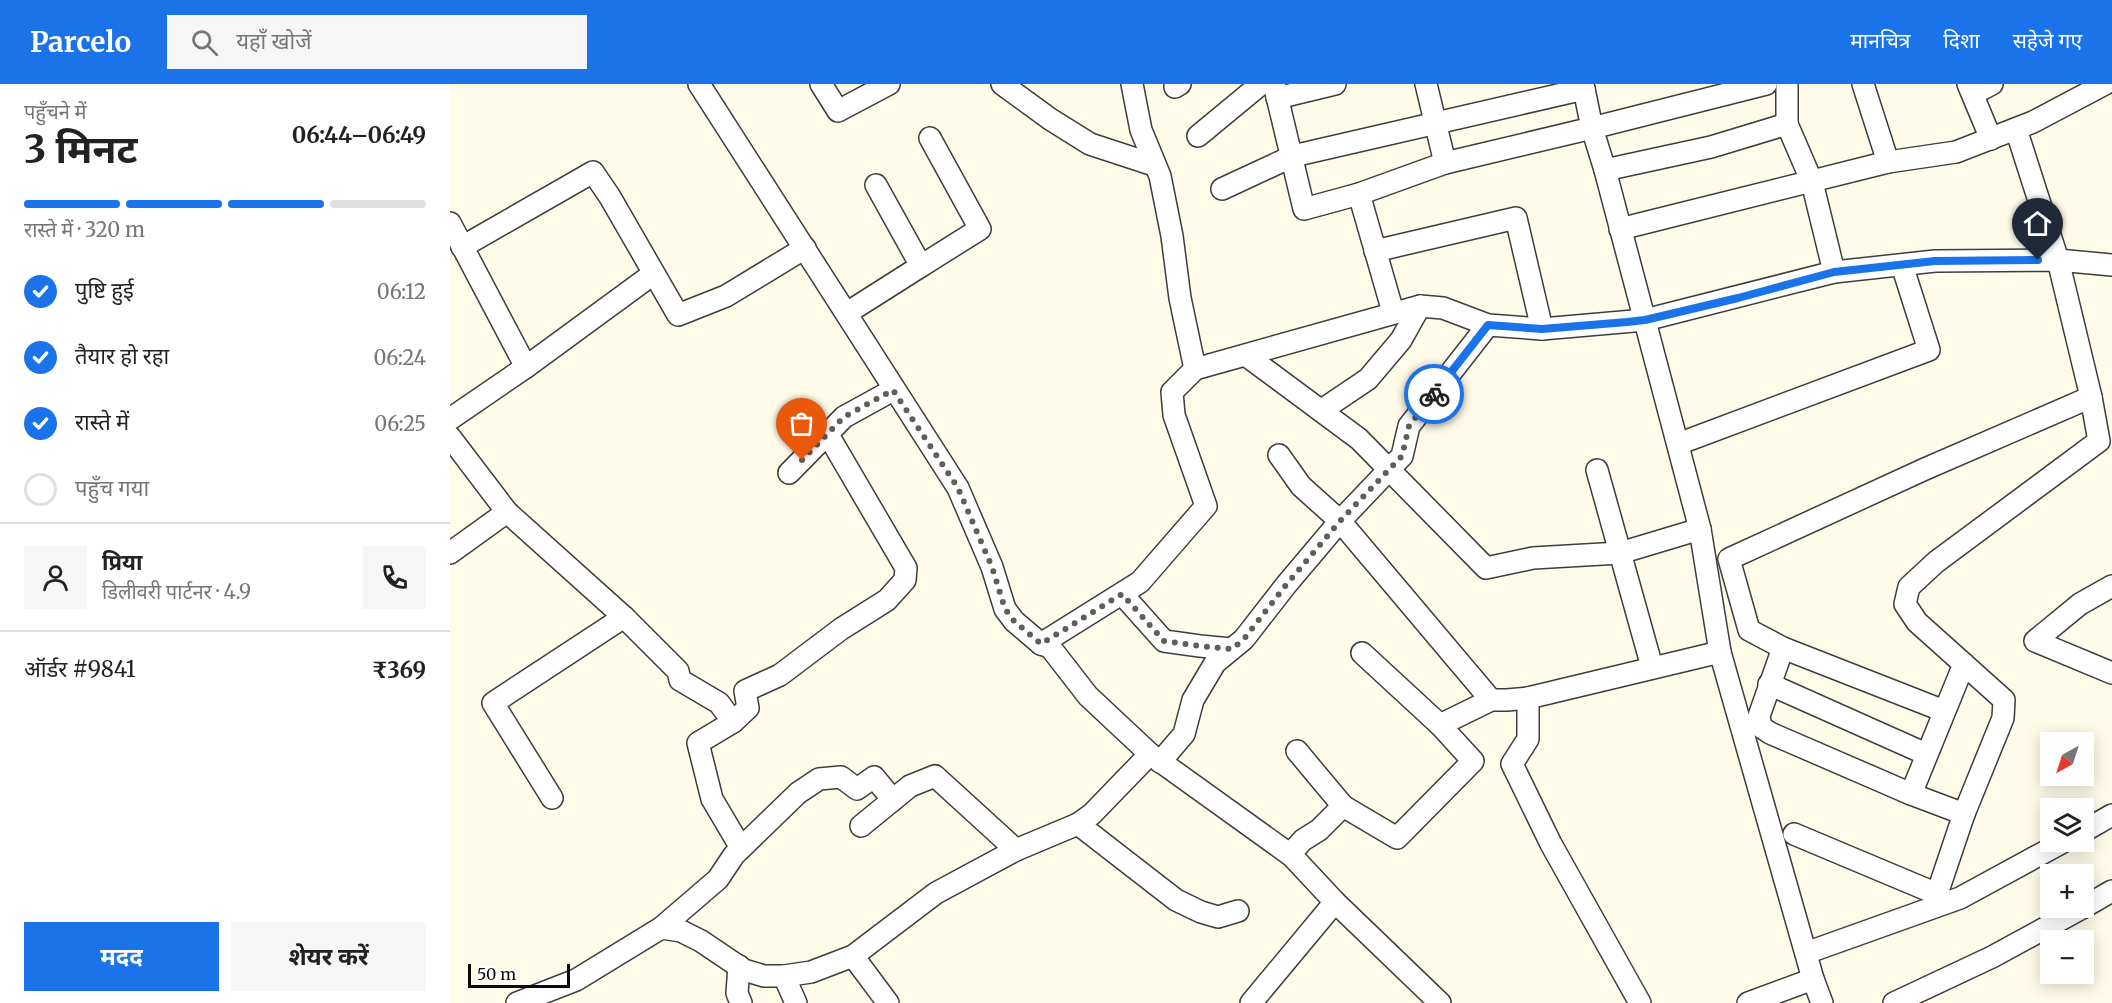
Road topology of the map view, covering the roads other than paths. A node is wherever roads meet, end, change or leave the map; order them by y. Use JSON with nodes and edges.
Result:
{"nodes":[{"id":1,"x":699,"y":84,"type":"edge"},
{"id":2,"x":821,"y":84,"type":"edge"},
{"id":3,"x":889,"y":84,"type":"edge"},
{"id":4,"x":1002,"y":84,"type":"edge"},
{"id":5,"x":1132,"y":84,"type":"edge"},
{"id":6,"x":1261,"y":84,"type":"edge"},
{"id":7,"x":1335,"y":84,"type":"edge"},
{"id":8,"x":1426,"y":84,"type":"edge"},
{"id":9,"x":1766,"y":84,"type":"edge"},
{"id":10,"x":1787,"y":84,"type":"edge"},
{"id":11,"x":1863,"y":84,"type":"edge"},
{"id":12,"x":2105,"y":84,"type":"edge"},
{"id":13,"x":1579,"y":87,"type":"edge"},
{"id":14,"x":1977,"y":87,"type":"edge"},
{"id":15,"x":1276,"y":91,"type":"edge"},
{"id":16,"x":1436,"y":123,"type":"junction"},
{"id":17,"x":1787,"y":124,"type":"junction"},
{"id":18,"x":1592,"y":128,"type":"junction"},
{"id":19,"x":2016,"y":129,"type":"junction"},
{"id":20,"x":1198,"y":136,"type":"dead end"},
{"id":21,"x":930,"y":138,"type":"dead end"},
{"id":22,"x":1991,"y":139,"type":"junction"},
{"id":23,"x":1293,"y":156,"type":"junction"},
{"id":24,"x":1888,"y":162,"type":"junction"},
{"id":25,"x":1445,"y":163,"type":"junction"},
{"id":26,"x":1154,"y":165,"type":"junction"},
{"id":27,"x":1605,"y":170,"type":"junction"},
{"id":28,"x":1812,"y":182,"type":"junction"},
{"id":29,"x":876,"y":185,"type":"dead end"},
{"id":30,"x":1222,"y":189,"type":"dead end"},
{"id":31,"x":1359,"y":194,"type":"junction"},
{"id":32,"x":450,"y":224,"type":"edge"},
{"id":33,"x":1620,"y":228,"type":"junction"},
{"id":34,"x":462,"y":247,"type":"junction"},
{"id":35,"x":805,"y":248,"type":"junction"},
{"id":36,"x":1375,"y":251,"type":"junction"},
{"id":37,"x":2058,"y":260,"type":"junction"},
{"id":38,"x":1902,"y":265,"type":"junction"},
{"id":39,"x":2112,"y":265,"type":"edge"},
{"id":40,"x":921,"y":266,"type":"junction"},
{"id":41,"x":1834,"y":272,"type":"junction"},
{"id":42,"x":654,"y":274,"type":"junction"},
{"id":43,"x":1420,"y":306,"type":"junction"},
{"id":44,"x":1393,"y":312,"type":"junction"},
{"id":45,"x":847,"y":313,"type":"junction"},
{"id":46,"x":1645,"y":320,"type":"junction"},
{"id":47,"x":1488,"y":325,"type":"junction"},
{"id":48,"x":1542,"y":329,"type":"junction"},
{"id":49,"x":1247,"y":356,"type":"junction"},
{"id":50,"x":526,"y":367,"type":"junction"},
{"id":51,"x":1195,"y":369,"type":"junction"},
{"id":52,"x":893,"y":390,"type":"junction"},
{"id":53,"x":2091,"y":397,"type":"junction"},
{"id":54,"x":1322,"y":410,"type":"junction"},
{"id":55,"x":450,"y":419,"type":"edge"},
{"id":56,"x":827,"y":433,"type":"junction"},
{"id":57,"x":450,"y":437,"type":"edge"},
{"id":58,"x":1678,"y":444,"type":"junction"},
{"id":59,"x":1279,"y":455,"type":"dead end"},
{"id":60,"x":1389,"y":469,"type":"junction"},
{"id":61,"x":1597,"y":470,"type":"dead end"},
{"id":62,"x":789,"y":473,"type":"dead end"},
{"id":63,"x":507,"y":512,"type":"junction"},
{"id":64,"x":1340,"y":521,"type":"junction"},
{"id":65,"x":1700,"y":529,"type":"junction"},
{"id":66,"x":450,"y":553,"type":"edge"},
{"id":67,"x":1620,"y":553,"type":"junction"},
{"id":68,"x":2112,"y":586,"type":"edge"},
{"id":69,"x":1122,"y":594,"type":"junction"},
{"id":70,"x":624,"y":617,"type":"junction"},
{"id":71,"x":1041,"y":644,"type":"junction"},
{"id":72,"x":1783,"y":648,"type":"junction"},
{"id":73,"x":1232,"y":649,"type":"junction"},
{"id":74,"x":1720,"y":652,"type":"junction"},
{"id":75,"x":1362,"y":653,"type":"dead end"},
{"id":76,"x":1964,"y":664,"type":"junction"},
{"id":77,"x":1652,"y":667,"type":"junction"},
{"id":78,"x":2112,"y":674,"type":"edge"},
{"id":79,"x":1769,"y":684,"type":"junction"},
{"id":80,"x":1528,"y":698,"type":"junction"},
{"id":81,"x":1491,"y":700,"type":"junction"},
{"id":82,"x":1944,"y":711,"type":"junction"},
{"id":83,"x":733,"y":722,"type":"junction"},
{"id":84,"x":1440,"y":725,"type":"junction"},
{"id":85,"x":1297,"y":751,"type":"dead end"},
{"id":86,"x":1926,"y":754,"type":"junction"},
{"id":87,"x":1155,"y":758,"type":"junction"},
{"id":88,"x":1911,"y":794,"type":"junction"},
{"id":89,"x":552,"y":798,"type":"dead end"},
{"id":90,"x":893,"y":800,"type":"junction"},
{"id":91,"x":1343,"y":806,"type":"junction"},
{"id":92,"x":1964,"y":814,"type":"junction"},
{"id":93,"x":2112,"y":815,"type":"edge"},
{"id":94,"x":1078,"y":824,"type":"junction"},
{"id":95,"x":2094,"y":825,"type":"edge"},
{"id":96,"x":861,"y":826,"type":"dead end"},
{"id":97,"x":1794,"y":834,"type":"dead end"},
{"id":98,"x":741,"y":848,"type":"junction"},
{"id":99,"x":1016,"y":850,"type":"junction"},
{"id":100,"x":2045,"y":852,"type":"edge"},
{"id":101,"x":1292,"y":856,"type":"junction"},
{"id":102,"x":2112,"y":891,"type":"edge"},
{"id":103,"x":2094,"y":901,"type":"edge"},
{"id":104,"x":1335,"y":902,"type":"junction"},
{"id":105,"x":1238,"y":911,"type":"dead end"},
{"id":106,"x":2063,"y":918,"type":"edge"},
{"id":107,"x":661,"y":928,"type":"junction"},
{"id":108,"x":1806,"y":953,"type":"junction"},
{"id":109,"x":853,"y":956,"type":"junction"},
{"id":110,"x":739,"y":966,"type":"junction"},
{"id":111,"x":784,"y":976,"type":"junction"},
{"id":112,"x":1813,"y":980,"type":"junction"},
{"id":113,"x":518,"y":1003,"type":"edge"},
{"id":114,"x":741,"y":1003,"type":"edge"},
{"id":115,"x":796,"y":1003,"type":"edge"},
{"id":116,"x":888,"y":1003,"type":"edge"},
{"id":117,"x":1251,"y":1003,"type":"edge"},
{"id":118,"x":1440,"y":1003,"type":"edge"},
{"id":119,"x":1640,"y":1003,"type":"edge"},
{"id":120,"x":1748,"y":1003,"type":"edge"},
{"id":121,"x":1822,"y":1003,"type":"edge"},
{"id":122,"x":1894,"y":1003,"type":"edge"}],
"edges":[{"from":1,"to":35,"type":"street"},
{"from":2,"to":3,"type":"street"},
{"from":4,"to":26,"type":"street"},
{"from":5,"to":26,"type":"street"},
{"from":6,"to":20,"type":"street"},
{"from":7,"to":15,"type":"street"},
{"from":8,"to":16,"type":"street"},
{"from":9,"to":18,"type":"street"},
{"from":10,"to":17,"type":"street"},
{"from":11,"to":24,"type":"street"},
{"from":12,"to":19,"type":"street"},
{"from":13,"to":16,"type":"street"},
{"from":13,"to":18,"type":"street"},
{"from":14,"to":22,"type":"street"},
{"from":15,"to":23,"type":"street"},
{"from":16,"to":23,"type":"street"},
{"from":16,"to":25,"type":"street"},
{"from":17,"to":27,"type":"street"},
{"from":17,"to":28,"type":"street"},
{"from":18,"to":25,"type":"street"},
{"from":18,"to":27,"type":"street"},
{"from":19,"to":22,"type":"street"},
{"from":19,"to":37,"type":"street"},
{"from":21,"to":40,"type":"street"},
{"from":22,"to":24,"type":"street"},
{"from":23,"to":30,"type":"street"},
{"from":23,"to":31,"type":"street"},
{"from":24,"to":28,"type":"street"},
{"from":25,"to":31,"type":"street"},
{"from":26,"to":51,"type":"street"},
{"from":27,"to":33,"type":"street"},
{"from":28,"to":33,"type":"street"},
{"from":28,"to":41,"type":"street"},
{"from":29,"to":40,"type":"street"},
{"from":31,"to":36,"type":"street"},
{"from":32,"to":34,"type":"street"},
{"from":33,"to":46,"type":"street"},
{"from":34,"to":42,"type":"street"},
{"from":34,"to":50,"type":"street"},
{"from":35,"to":42,"type":"street"},
{"from":35,"to":45,"type":"street"},
{"from":36,"to":44,"type":"street"},
{"from":36,"to":48,"type":"street"},
{"from":37,"to":38,"type":"street"},
{"from":37,"to":39,"type":"street"},
{"from":37,"to":53,"type":"street"},
{"from":38,"to":41,"type":"street"},
{"from":38,"to":58,"type":"street"},
{"from":40,"to":45,"type":"street"},
{"from":41,"to":46,"type":"street"},
{"from":42,"to":50,"type":"street"},
{"from":43,"to":44,"type":"street"},
{"from":43,"to":47,"type":"street"},
{"from":43,"to":54,"type":"street"},
{"from":44,"to":49,"type":"street"},
{"from":45,"to":52,"type":"street"},
{"from":46,"to":48,"type":"street"},
{"from":46,"to":58,"type":"street"},
{"from":47,"to":48,"type":"street"},
{"from":47,"to":60,"type":"street"},
{"from":49,"to":51,"type":"street"},
{"from":49,"to":54,"type":"street"},
{"from":50,"to":55,"type":"street"},
{"from":51,"to":69,"type":"street"},
{"from":52,"to":56,"type":"street"},
{"from":52,"to":71,"type":"street"},
{"from":53,"to":72,"type":"street"},
{"from":53,"to":76,"type":"street"},
{"from":54,"to":60,"type":"street"},
{"from":56,"to":62,"type":"street"},
{"from":56,"to":83,"type":"street"},
{"from":57,"to":63,"type":"street"},
{"from":58,"to":65,"type":"street"},
{"from":59,"to":64,"type":"street"},
{"from":60,"to":64,"type":"street"},
{"from":60,"to":67,"type":"street"},
{"from":61,"to":67,"type":"street"},
{"from":63,"to":66,"type":"street"},
{"from":63,"to":70,"type":"street"},
{"from":64,"to":73,"type":"street"},
{"from":64,"to":81,"type":"street"},
{"from":65,"to":67,"type":"street"},
{"from":65,"to":74,"type":"street"},
{"from":67,"to":77,"type":"street"},
{"from":68,"to":78,"type":"street"},
{"from":69,"to":71,"type":"street"},
{"from":69,"to":73,"type":"street"},
{"from":70,"to":83,"type":"street"},
{"from":70,"to":89,"type":"street"},
{"from":71,"to":87,"type":"street"},
{"from":72,"to":79,"type":"street"},
{"from":72,"to":82,"type":"street"},
{"from":73,"to":87,"type":"street"},
{"from":74,"to":77,"type":"street"},
{"from":74,"to":108,"type":"street"},
{"from":75,"to":84,"type":"street"},
{"from":76,"to":82,"type":"street"},
{"from":76,"to":92,"type":"street"},
{"from":77,"to":80,"type":"street"},
{"from":79,"to":86,"type":"street"},
{"from":79,"to":88,"type":"street"},
{"from":80,"to":81,"type":"street"},
{"from":80,"to":119,"type":"street"},
{"from":81,"to":84,"type":"street"},
{"from":82,"to":86,"type":"street"},
{"from":83,"to":98,"type":"street"},
{"from":84,"to":91,"type":"street"},
{"from":85,"to":91,"type":"street"},
{"from":86,"to":88,"type":"street"},
{"from":87,"to":94,"type":"street"},
{"from":87,"to":101,"type":"street"},
{"from":88,"to":92,"type":"street"},
{"from":90,"to":96,"type":"street"},
{"from":90,"to":98,"type":"street"},
{"from":90,"to":99,"type":"street"},
{"from":91,"to":101,"type":"street"},
{"from":92,"to":97,"type":"street"},
{"from":93,"to":95,"type":"street"},
{"from":94,"to":99,"type":"street"},
{"from":94,"to":105,"type":"street"},
{"from":98,"to":107,"type":"street"},
{"from":99,"to":109,"type":"street"},
{"from":100,"to":108,"type":"street"},
{"from":101,"to":104,"type":"street"},
{"from":102,"to":103,"type":"street"},
{"from":104,"to":117,"type":"street"},
{"from":104,"to":118,"type":"street"},
{"from":106,"to":122,"type":"street"},
{"from":107,"to":110,"type":"street"},
{"from":107,"to":113,"type":"street"},
{"from":108,"to":112,"type":"street"},
{"from":109,"to":111,"type":"street"},
{"from":109,"to":116,"type":"street"},
{"from":110,"to":111,"type":"street"},
{"from":110,"to":114,"type":"street"},
{"from":111,"to":115,"type":"street"},
{"from":112,"to":120,"type":"street"},
{"from":112,"to":121,"type":"street"}]}
